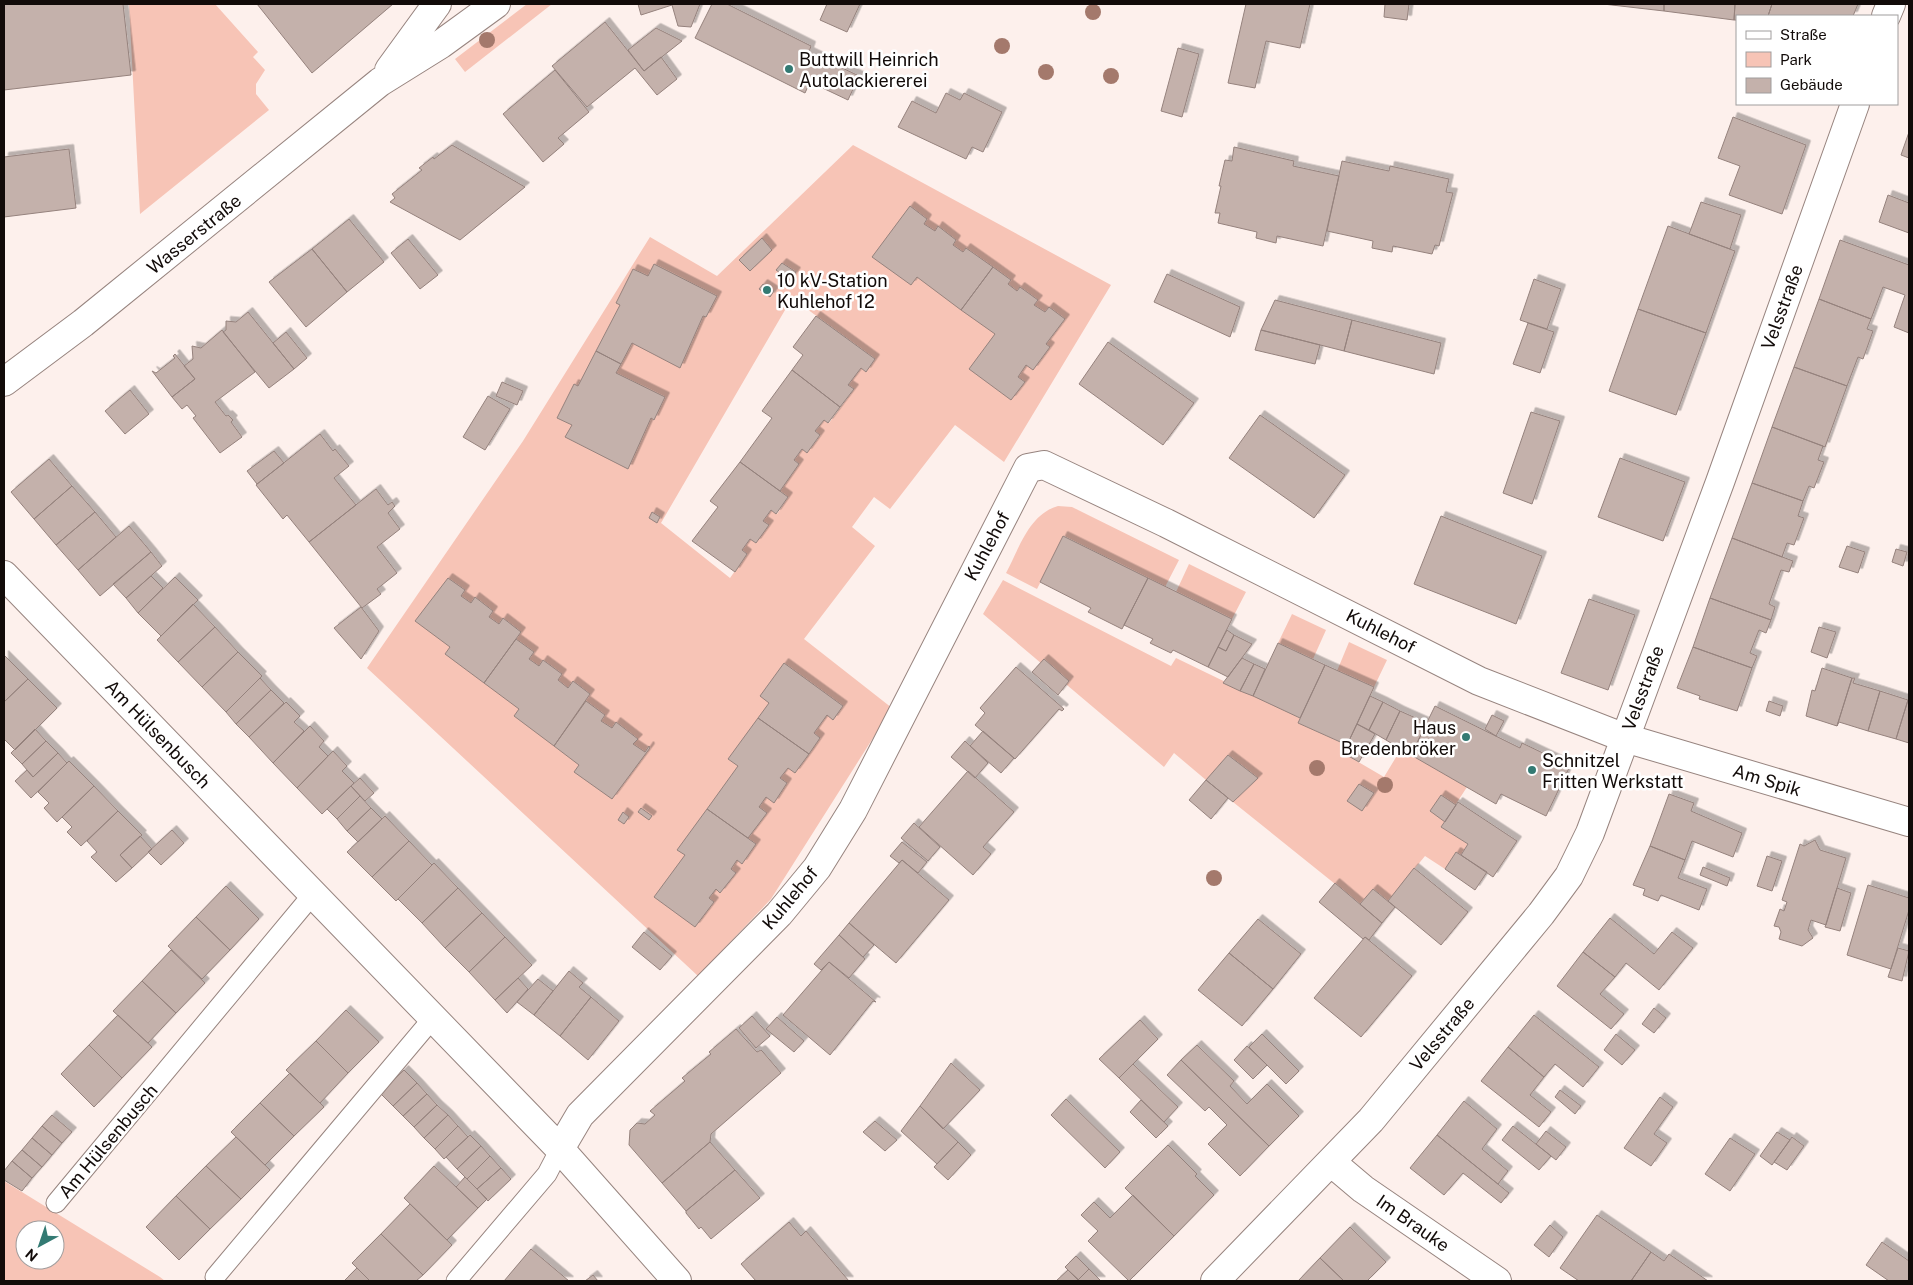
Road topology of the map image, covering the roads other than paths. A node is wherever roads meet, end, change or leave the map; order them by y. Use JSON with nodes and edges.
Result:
{"nodes":[{"id":1,"x":437,"y":4,"type":"edge"},
{"id":2,"x":496,"y":4,"type":"edge"},
{"id":3,"x":380,"y":82,"type":"junction"},
{"id":4,"x":1855,"y":105,"type":"edge"},
{"id":5,"x":4,"y":382,"type":"edge"},
{"id":6,"x":4,"y":575,"type":"edge"},
{"id":7,"x":1625,"y":738,"type":"junction"},
{"id":8,"x":1909,"y":822,"type":"edge"},
{"id":9,"x":313,"y":894,"type":"junction"},
{"id":10,"x":433,"y":1018,"type":"junction"},
{"id":11,"x":560,"y":1149,"type":"junction"},
{"id":12,"x":1331,"y":1162,"type":"junction"},
{"id":13,"x":56,"y":1203,"type":"dead end"},
{"id":14,"x":215,"y":1277,"type":"dead end"},
{"id":15,"x":456,"y":1281,"type":"edge"},
{"id":16,"x":677,"y":1281,"type":"edge"},
{"id":17,"x":1215,"y":1281,"type":"edge"},
{"id":18,"x":1497,"y":1281,"type":"edge"}],
"edges":[{"from":1,"to":3,"type":"street","name":"Wasserstraße"},
{"from":2,"to":3,"type":"street","name":"Wasserstraße"},
{"from":3,"to":5,"type":"street","name":"Wasserstraße"},
{"from":4,"to":7,"type":"street","name":"Velsstraße"},
{"from":6,"to":9,"type":"street","name":"Am Hülsenbusch"},
{"from":7,"to":8,"type":"street","name":"Am Spik"},
{"from":7,"to":11,"type":"street","name":"Kuhlehof"},
{"from":7,"to":12,"type":"street","name":"Velsstraße"},
{"from":9,"to":10,"type":"street","name":"Am Hülsenbusch"},
{"from":9,"to":13,"type":"lane","name":"Am Hülsenbusch"},
{"from":10,"to":11,"type":"street","name":"Am Hülsenbusch"},
{"from":10,"to":14,"type":"lane"},
{"from":11,"to":15,"type":"lane"},
{"from":11,"to":16,"type":"street","name":"Am Hülsenbusch"},
{"from":12,"to":17,"type":"street","name":"Velsstraße"},
{"from":12,"to":18,"type":"street","name":"Im Brauke"}]}
